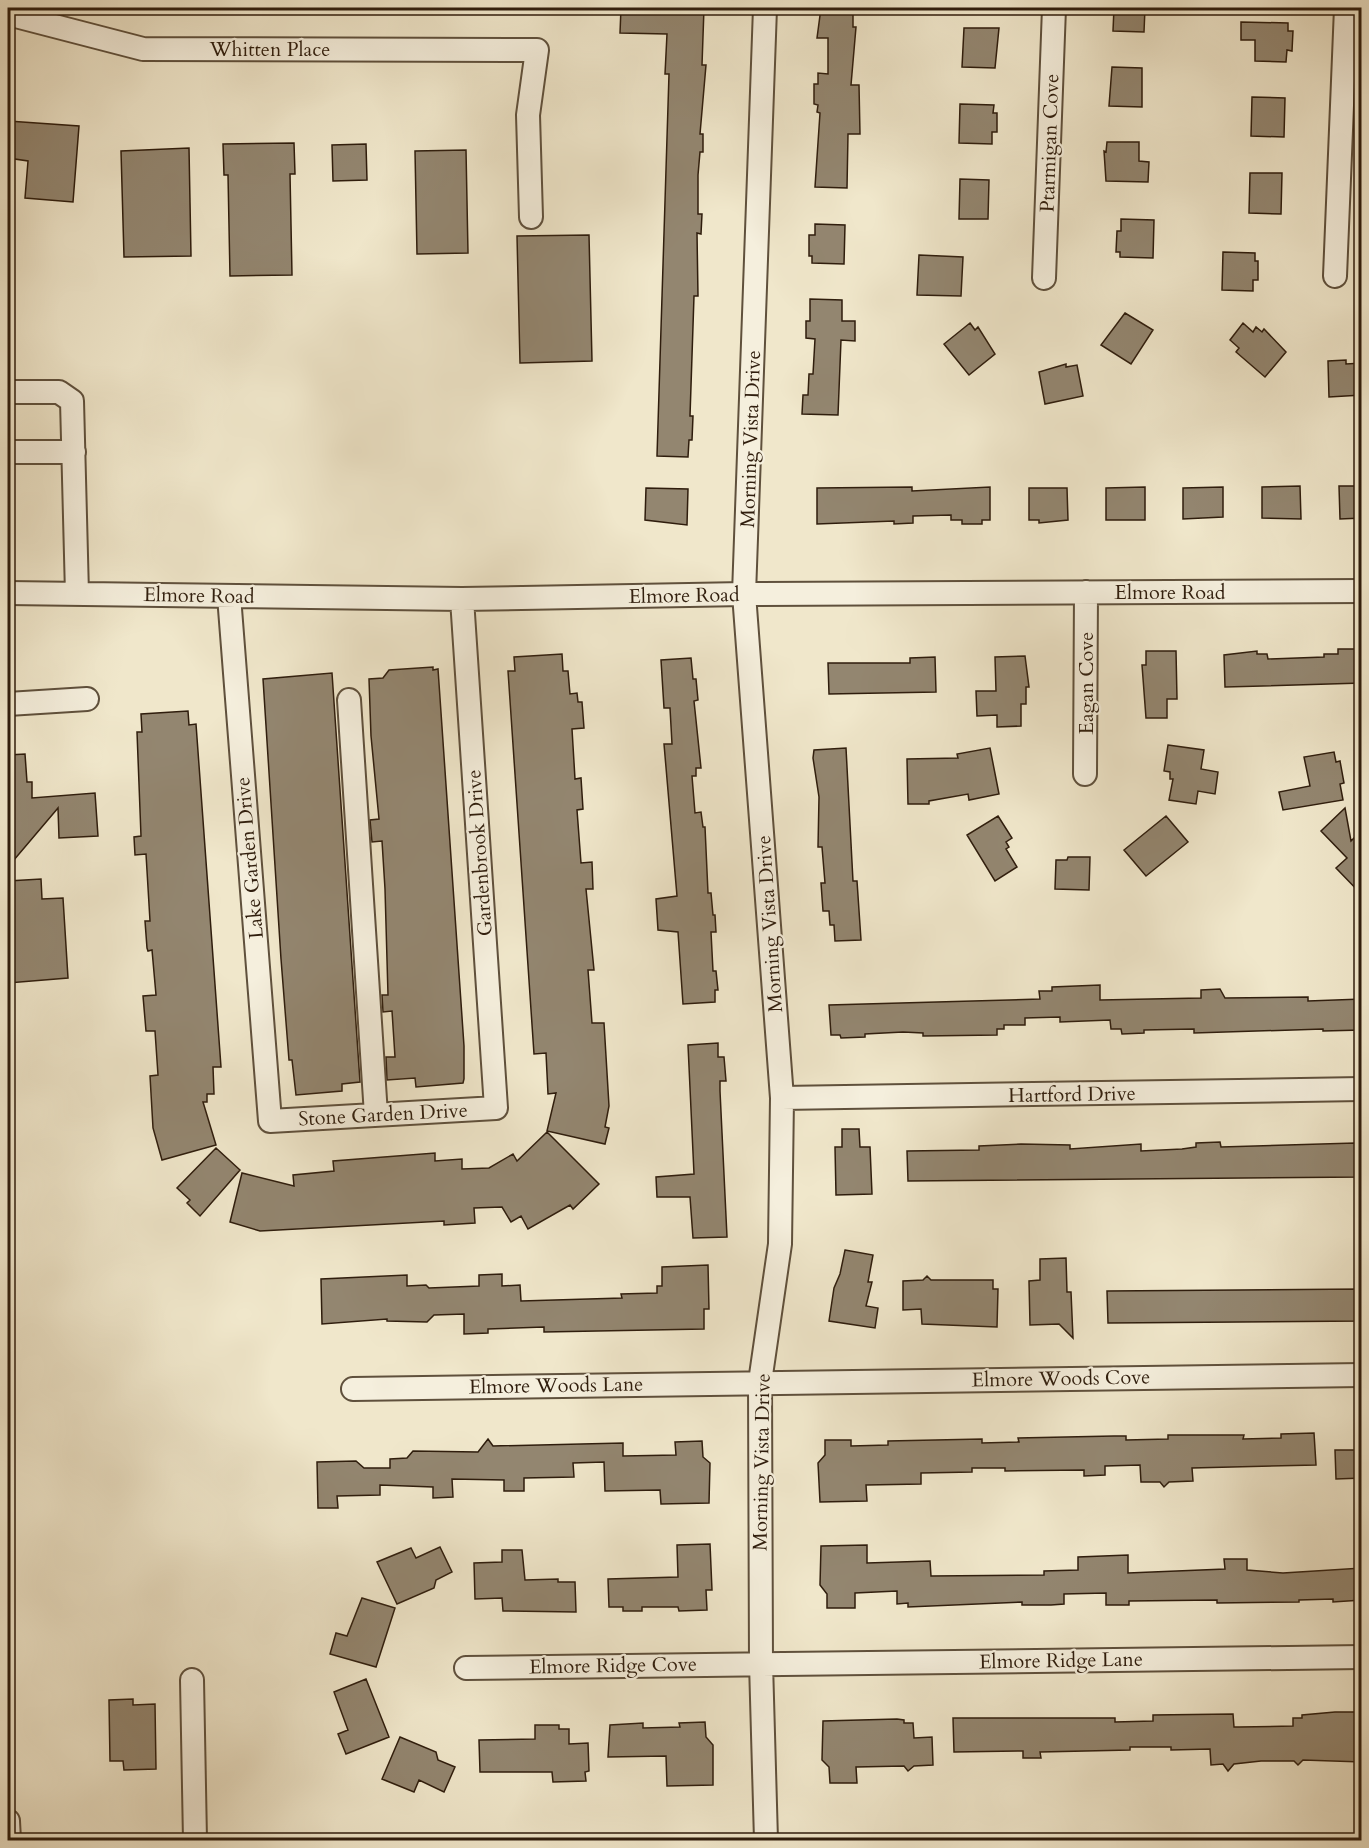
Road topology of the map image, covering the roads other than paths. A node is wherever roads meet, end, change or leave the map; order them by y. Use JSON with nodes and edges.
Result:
{"nodes":[{"id":1,"x":765,"y":8,"type":"edge"},
{"id":2,"x":1054,"y":8,"type":"edge"},
{"id":3,"x":1346,"y":8,"type":"edge"},
{"id":4,"x":8,"y":14,"type":"edge"},
{"id":5,"x":531,"y":217,"type":"dead end"},
{"id":6,"x":1335,"y":276,"type":"dead end"},
{"id":7,"x":1044,"y":278,"type":"dead end"},
{"id":8,"x":8,"y":392,"type":"edge"},
{"id":9,"x":8,"y":452,"type":"edge"},
{"id":10,"x":74,"y":452,"type":"junction"},
{"id":11,"x":1362,"y":591,"type":"edge"},
{"id":12,"x":1086,"y":592,"type":"junction"},
{"id":13,"x":8,"y":593,"type":"edge"},
{"id":14,"x":77,"y":594,"type":"junction"},
{"id":15,"x":744,"y":594,"type":"junction"},
{"id":16,"x":229,"y":596,"type":"junction"},
{"id":17,"x":462,"y":599,"type":"junction"},
{"id":18,"x":87,"y":699,"type":"dead end"},
{"id":19,"x":349,"y":700,"type":"dead end"},
{"id":20,"x":8,"y":704,"type":"edge"},
{"id":21,"x":1085,"y":774,"type":"dead end"},
{"id":22,"x":1362,"y":1089,"type":"edge"},
{"id":23,"x":782,"y":1098,"type":"junction"},
{"id":24,"x":496,"y":1108,"type":"joint"},
{"id":25,"x":376,"y":1115,"type":"junction"},
{"id":26,"x":270,"y":1120,"type":"joint"},
{"id":27,"x":1362,"y":1375,"type":"edge"},
{"id":28,"x":760,"y":1382,"type":"junction"},
{"id":29,"x":353,"y":1389,"type":"dead end"},
{"id":30,"x":1362,"y":1657,"type":"edge"},
{"id":31,"x":761,"y":1663,"type":"junction"},
{"id":32,"x":466,"y":1668,"type":"dead end"},
{"id":33,"x":192,"y":1680,"type":"dead end"},
{"id":34,"x":8,"y":1821,"type":"edge"},
{"id":35,"x":9,"y":1840,"type":"edge"},
{"id":36,"x":195,"y":1840,"type":"edge"},
{"id":37,"x":766,"y":1840,"type":"edge"}],
"edges":[{"from":1,"to":15,"type":"street","name":"Morning Vista Drive"},
{"from":2,"to":7,"type":"street","name":"Ptarmigan Cove"},
{"from":3,"to":6,"type":"street"},
{"from":4,"to":5,"type":"street","name":"Whitten Place"},
{"from":8,"to":10,"type":"street"},
{"from":9,"to":10,"type":"street"},
{"from":10,"to":14,"type":"street"},
{"from":11,"to":12,"type":"street","name":"Elmore Road"},
{"from":12,"to":15,"type":"street","name":"Elmore Road"},
{"from":12,"to":21,"type":"street","name":"Eagan Cove"},
{"from":13,"to":14,"type":"street","name":"Elmore Road"},
{"from":14,"to":16,"type":"street","name":"Elmore Road"},
{"from":15,"to":17,"type":"street","name":"Elmore Road"},
{"from":15,"to":23,"type":"street","name":"Morning Vista Drive"},
{"from":16,"to":17,"type":"street","name":"Elmore Road"},
{"from":16,"to":26,"type":"street","name":"Lake Garden Drive"},
{"from":17,"to":24,"type":"street","name":"Gardenbrook Drive"},
{"from":18,"to":20,"type":"street"},
{"from":19,"to":25,"type":"street"},
{"from":22,"to":23,"type":"street","name":"Hartford Drive"},
{"from":23,"to":28,"type":"street","name":"Morning Vista Drive"},
{"from":24,"to":25,"type":"street","name":"Stone Garden Drive"},
{"from":25,"to":26,"type":"street","name":"Stone Garden Drive"},
{"from":27,"to":28,"type":"street","name":"Elmore Woods Cove"},
{"from":28,"to":29,"type":"street","name":"Elmore Woods Lane"},
{"from":28,"to":31,"type":"street","name":"Morning Vista Drive"},
{"from":30,"to":31,"type":"street","name":"Elmore Ridge Lane"},
{"from":31,"to":32,"type":"street","name":"Elmore Ridge Cove"},
{"from":31,"to":37,"type":"street","name":"Morning Vista Drive"},
{"from":33,"to":36,"type":"street"},
{"from":34,"to":35,"type":"street"}]}
